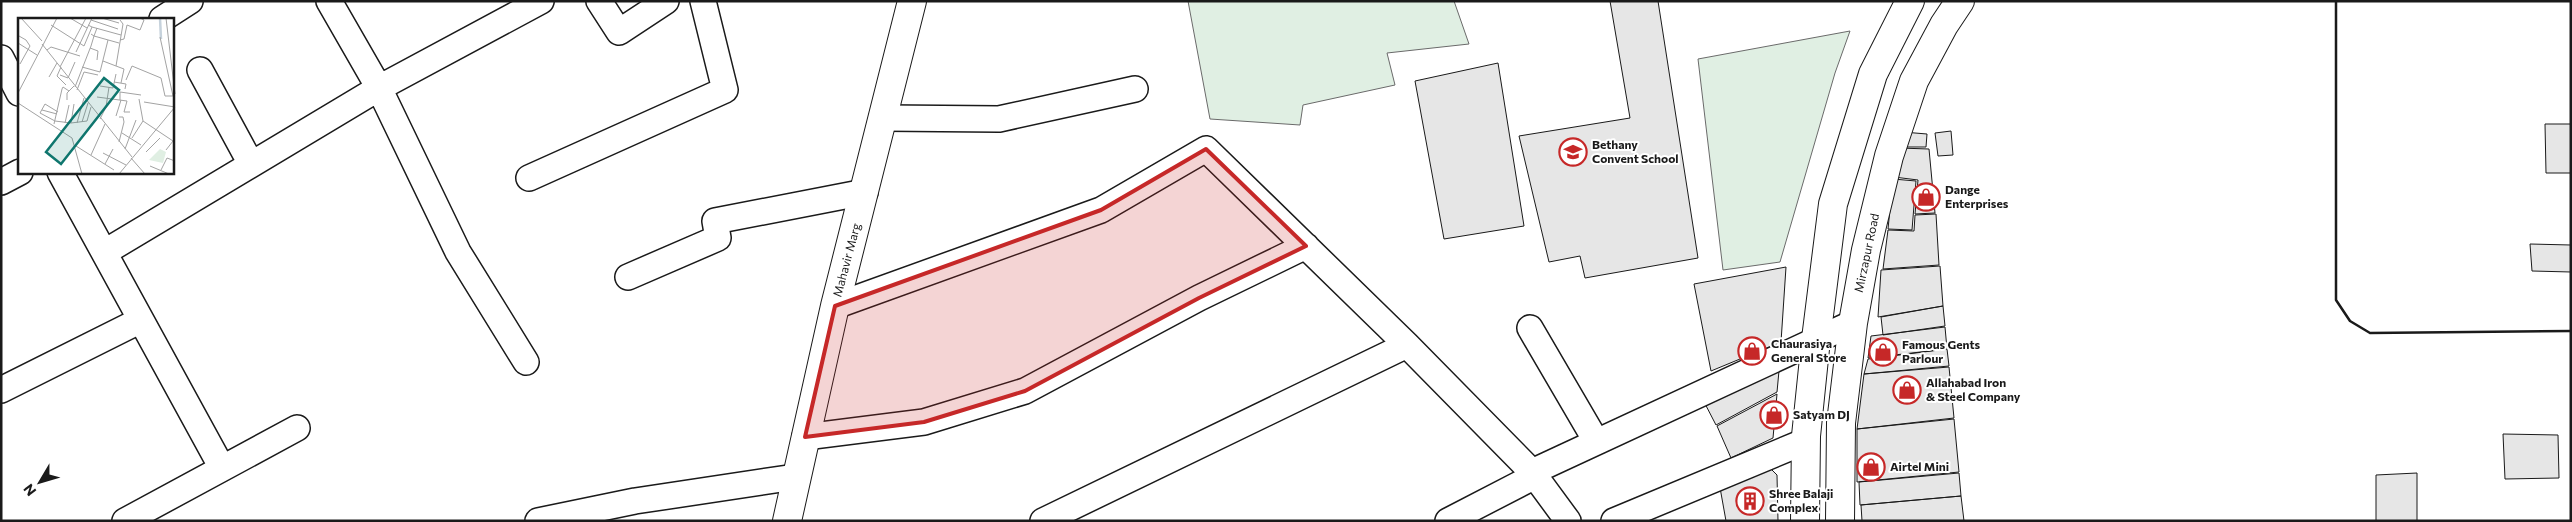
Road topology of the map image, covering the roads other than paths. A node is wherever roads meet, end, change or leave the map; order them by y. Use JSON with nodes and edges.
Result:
{"nodes":[{"id":1,"x":190,"y":1,"type":"edge"},
{"id":2,"x":329,"y":1,"type":"edge"},
{"id":3,"x":541,"y":1,"type":"edge"},
{"id":4,"x":599,"y":1,"type":"edge"},
{"id":5,"x":666,"y":1,"type":"edge"},
{"id":6,"x":703,"y":1,"type":"edge"},
{"id":7,"x":912,"y":1,"type":"edge"},
{"id":8,"x":1910,"y":1,"type":"edge"},
{"id":9,"x":1960,"y":1,"type":"edge"},
{"id":10,"x":164,"y":18,"type":"edge"},
{"id":11,"x":1,"y":58,"type":"edge"},
{"id":12,"x":200,"y":70,"type":"dead end"},
{"id":13,"x":379,"y":88,"type":"junction"},
{"id":14,"x":1135,"y":89,"type":"dead end"},
{"id":15,"x":18,"y":90,"type":"edge"},
{"id":16,"x":884,"y":118,"type":"junction"},
{"id":17,"x":251,"y":164,"type":"junction"},
{"id":18,"x":18,"y":173,"type":"edge"},
{"id":19,"x":61,"y":174,"type":"edge"},
{"id":20,"x":528,"y":178,"type":"dead end"},
{"id":21,"x":1,"y":182,"type":"edge"},
{"id":22,"x":864,"y":192,"type":"junction"},
{"id":23,"x":1306,"y":246,"type":"junction"},
{"id":24,"x":105,"y":252,"type":"junction"},
{"id":25,"x":628,"y":277,"type":"dead end"},
{"id":26,"x":835,"y":306,"type":"junction"},
{"id":27,"x":140,"y":321,"type":"junction"},
{"id":28,"x":1853,"y":323,"type":"junction"},
{"id":29,"x":1530,"y":328,"type":"dead end"},
{"id":30,"x":1816,"y":339,"type":"junction"},
{"id":31,"x":1407,"y":345,"type":"junction"},
{"id":32,"x":526,"y":362,"type":"dead end"},
{"id":33,"x":1,"y":390,"type":"edge"},
{"id":34,"x":297,"y":428,"type":"dead end"},
{"id":35,"x":805,"y":437,"type":"junction"},
{"id":36,"x":1806,"y":441,"type":"junction"},
{"id":37,"x":1596,"y":442,"type":"junction"},
{"id":38,"x":222,"y":468,"type":"junction"},
{"id":39,"x":1533,"y":474,"type":"junction"},
{"id":40,"x":795,"y":477,"type":"junction"},
{"id":41,"x":125,"y":521,"type":"edge"},
{"id":42,"x":538,"y":521,"type":"edge"},
{"id":43,"x":787,"y":521,"type":"edge"},
{"id":44,"x":1044,"y":521,"type":"edge"},
{"id":45,"x":1448,"y":521,"type":"edge"},
{"id":46,"x":1568,"y":521,"type":"edge"},
{"id":47,"x":1614,"y":521,"type":"edge"},
{"id":48,"x":1805,"y":521,"type":"edge"},
{"id":49,"x":1840,"y":521,"type":"edge"}],
"edges":[{"from":1,"to":10,"type":"street"},
{"from":2,"to":13,"type":"street"},
{"from":3,"to":13,"type":"street"},
{"from":4,"to":5,"type":"street"},
{"from":6,"to":20,"type":"street"},
{"from":7,"to":16,"type":"main road","name":"Mahavir Marg"},
{"from":8,"to":30,"type":"main road"},
{"from":9,"to":28,"type":"main road","name":"Mirzapur Road"},
{"from":11,"to":15,"type":"street"},
{"from":12,"to":17,"type":"street"},
{"from":13,"to":17,"type":"street"},
{"from":13,"to":32,"type":"street"},
{"from":14,"to":16,"type":"street"},
{"from":16,"to":22,"type":"main road","name":"Mahavir Marg"},
{"from":17,"to":24,"type":"street"},
{"from":18,"to":21,"type":"street"},
{"from":19,"to":24,"type":"street"},
{"from":22,"to":25,"type":"street"},
{"from":22,"to":26,"type":"main road","name":"Mahavir Marg"},
{"from":23,"to":26,"type":"street"},
{"from":23,"to":31,"type":"street"},
{"from":23,"to":35,"type":"street"},
{"from":24,"to":27,"type":"street"},
{"from":26,"to":35,"type":"main road","name":"Mahavir Marg"},
{"from":27,"to":33,"type":"street"},
{"from":27,"to":38,"type":"street"},
{"from":28,"to":30,"type":"street"},
{"from":28,"to":49,"type":"main road","name":"Mirzapur Road"},
{"from":29,"to":37,"type":"street"},
{"from":30,"to":36,"type":"main road"},
{"from":30,"to":37,"type":"street"},
{"from":31,"to":39,"type":"street"},
{"from":31,"to":44,"type":"street"},
{"from":34,"to":38,"type":"street"},
{"from":35,"to":40,"type":"main road","name":"Mahavir Marg"},
{"from":36,"to":47,"type":"street"},
{"from":36,"to":48,"type":"main road"},
{"from":37,"to":39,"type":"street"},
{"from":38,"to":41,"type":"street"},
{"from":39,"to":45,"type":"street"},
{"from":39,"to":46,"type":"street"},
{"from":40,"to":42,"type":"street"},
{"from":40,"to":43,"type":"main road","name":"Mahavir Marg"}]}
